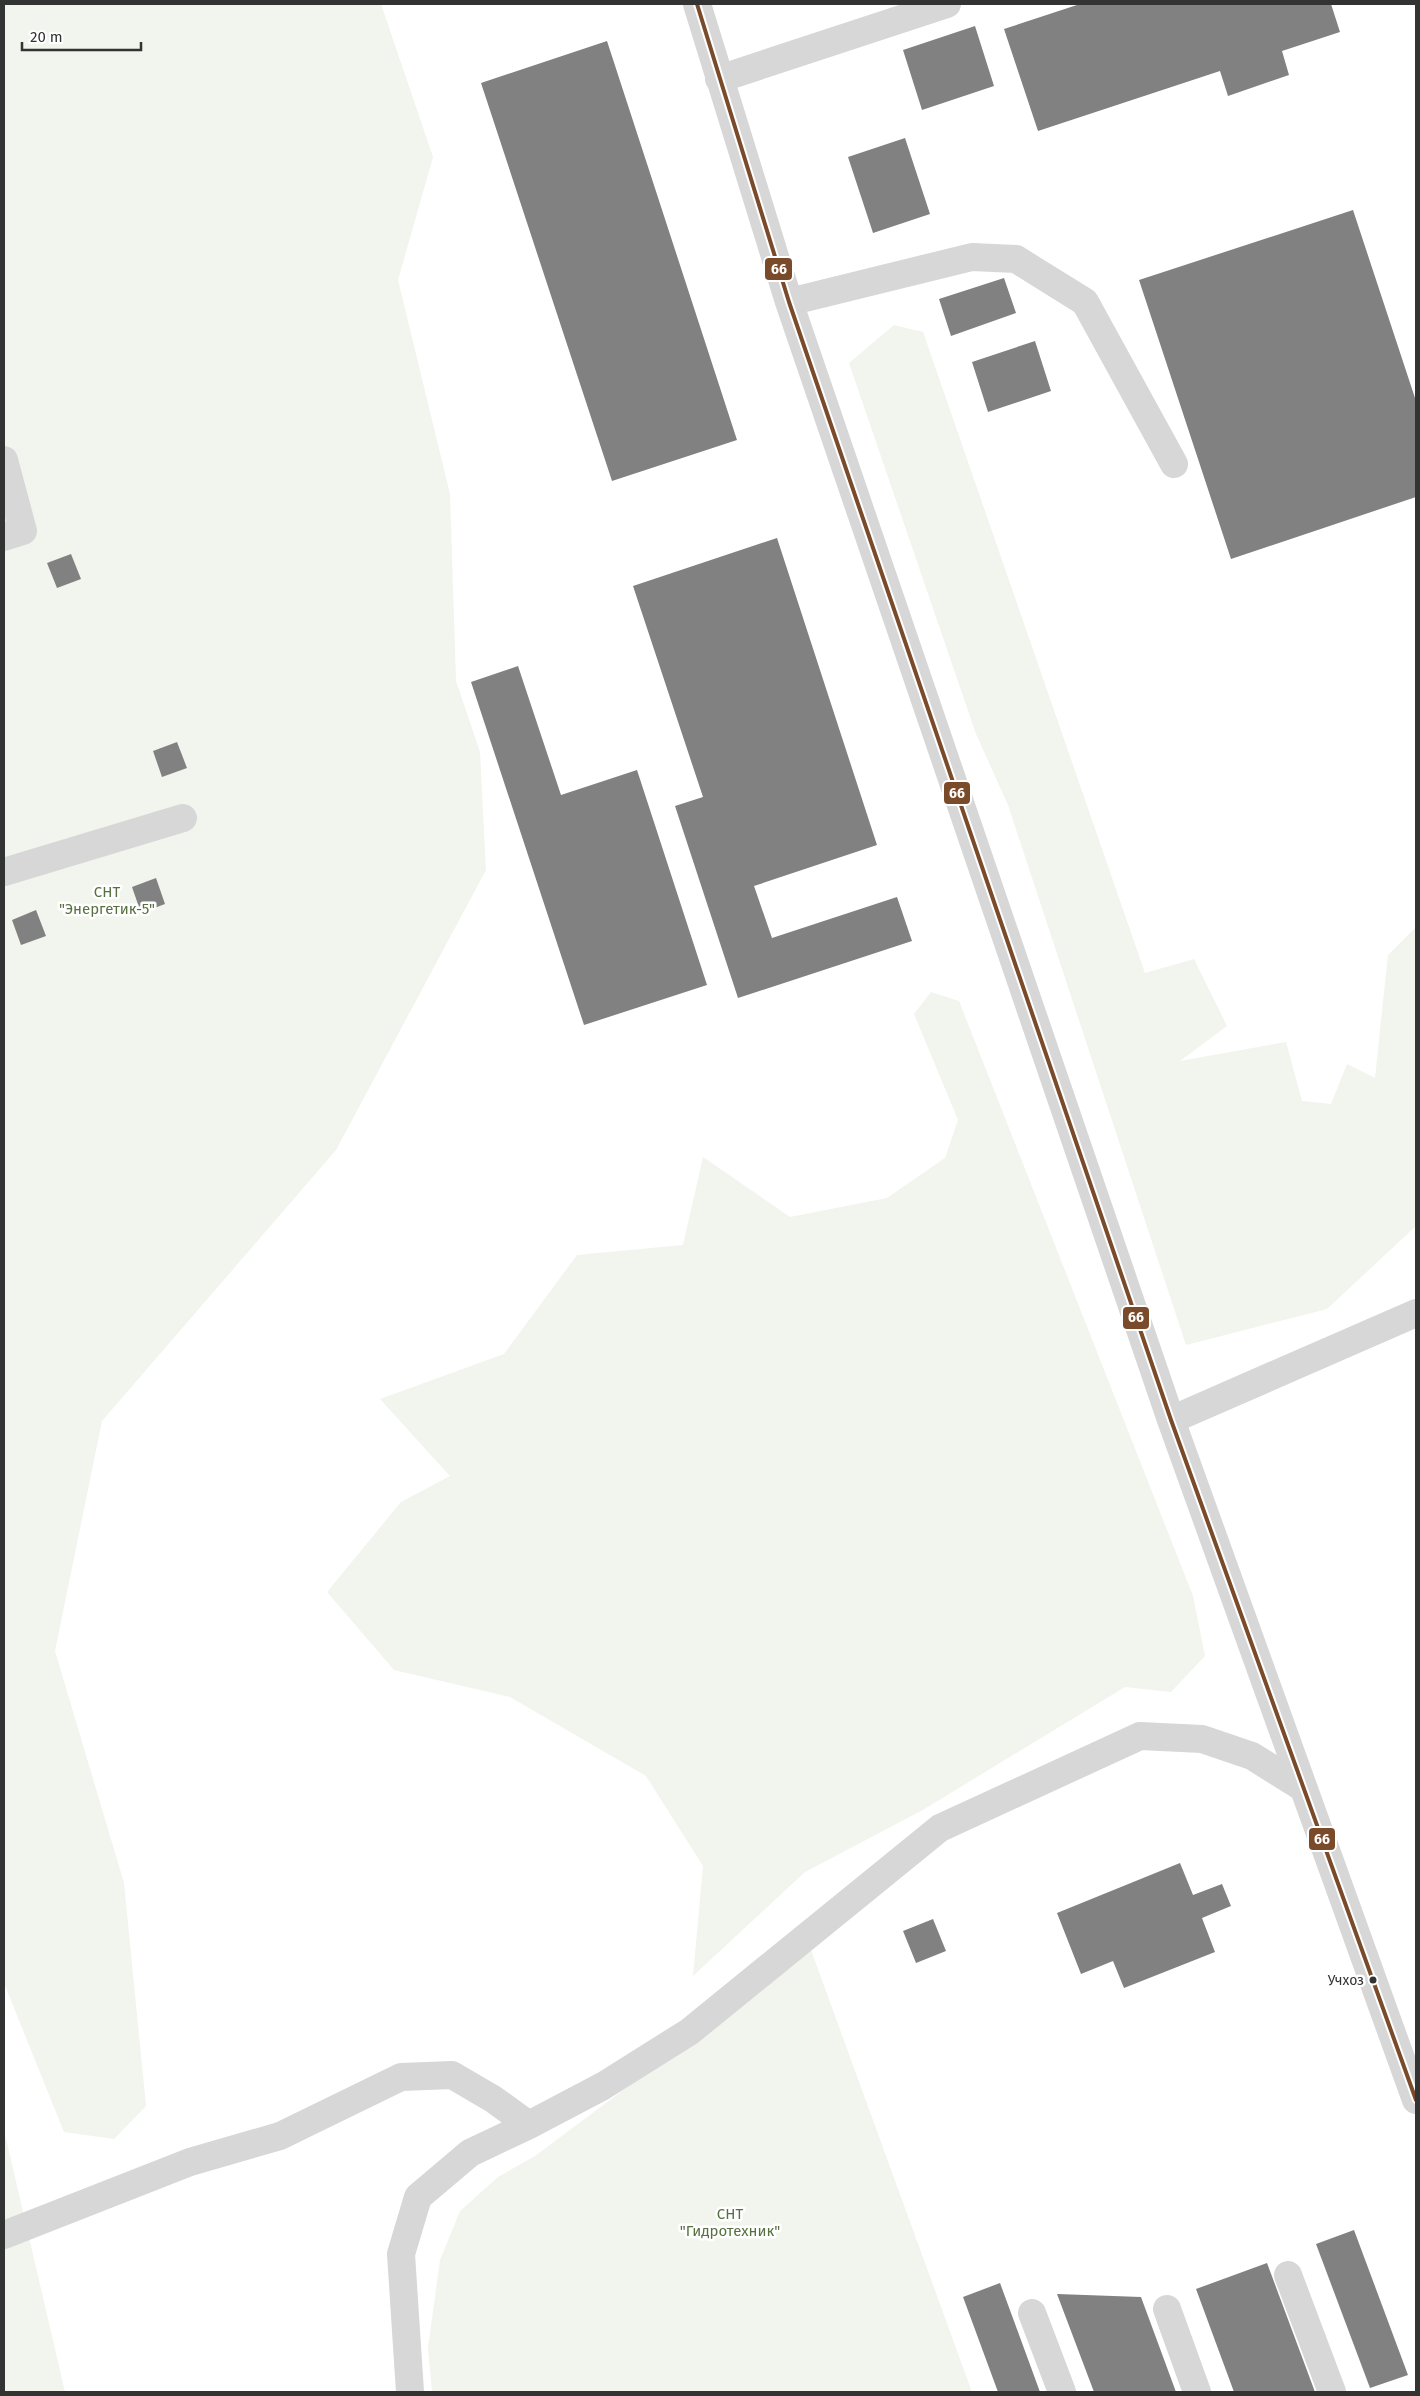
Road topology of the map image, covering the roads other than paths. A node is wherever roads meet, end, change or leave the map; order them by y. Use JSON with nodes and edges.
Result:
{"nodes":[{"id":1,"x":678,"y":4,"type":"edge"},
{"id":2,"x":947,"y":4,"type":"edge"},
{"id":3,"x":699,"y":12,"type":"edge"},
{"id":4,"x":719,"y":79,"type":"junction"},
{"id":5,"x":789,"y":302,"type":"junction"},
{"id":6,"x":4,"y":460,"type":"edge"},
{"id":7,"x":1174,"y":464,"type":"dead end"},
{"id":8,"x":4,"y":537,"type":"edge"},
{"id":9,"x":182,"y":818,"type":"dead end"},
{"id":10,"x":4,"y":872,"type":"edge"},
{"id":11,"x":1416,"y":1313,"type":"edge"},
{"id":12,"x":1171,"y":1420,"type":"junction"},
{"id":13,"x":1303,"y":1788,"type":"junction"},
{"id":14,"x":1416,"y":2100,"type":"edge"},
{"id":15,"x":529,"y":2125,"type":"junction"},
{"id":16,"x":4,"y":2235,"type":"edge"},
{"id":17,"x":1288,"y":2275,"type":"dead end"},
{"id":18,"x":1167,"y":2309,"type":"dead end"},
{"id":19,"x":1032,"y":2312,"type":"dead end"},
{"id":20,"x":410,"y":2392,"type":"edge"},
{"id":21,"x":1062,"y":2392,"type":"edge"},
{"id":22,"x":1197,"y":2392,"type":"edge"},
{"id":23,"x":1332,"y":2392,"type":"edge"}],
"edges":[{"from":1,"to":3,"type":"street"},
{"from":2,"to":4,"type":"street"},
{"from":3,"to":4,"type":"street"},
{"from":4,"to":5,"type":"street"},
{"from":5,"to":7,"type":"street"},
{"from":5,"to":12,"type":"street"},
{"from":6,"to":8,"type":"street"},
{"from":9,"to":10,"type":"street"},
{"from":11,"to":12,"type":"street"},
{"from":12,"to":13,"type":"street"},
{"from":13,"to":14,"type":"street"},
{"from":13,"to":15,"type":"street"},
{"from":15,"to":16,"type":"street"},
{"from":15,"to":20,"type":"street"},
{"from":17,"to":23,"type":"street"},
{"from":18,"to":22,"type":"street"},
{"from":19,"to":21,"type":"street"}]}
